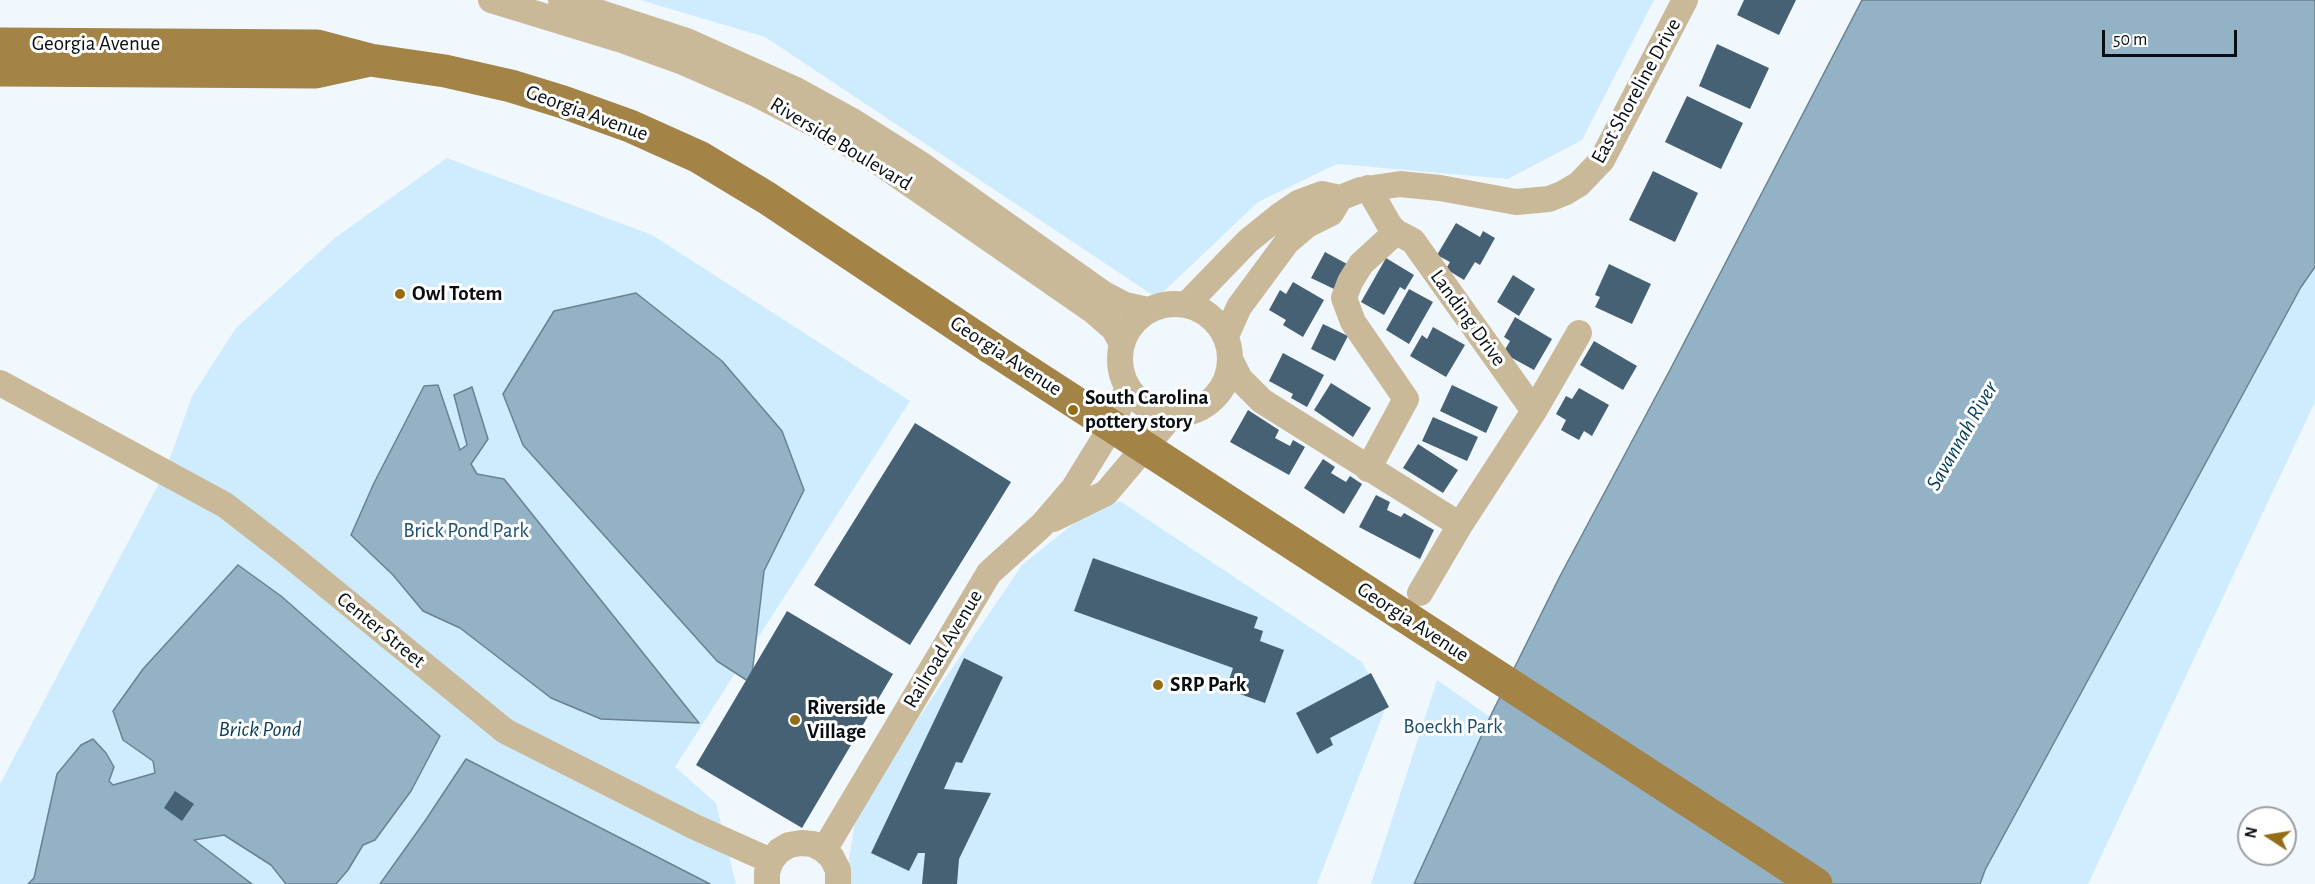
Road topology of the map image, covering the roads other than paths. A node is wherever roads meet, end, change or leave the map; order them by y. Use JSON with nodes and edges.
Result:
{"nodes":[{"id":1,"x":491,"y":0,"type":"edge"},
{"id":2,"x":561,"y":0,"type":"edge"},
{"id":3,"x":1685,"y":0,"type":"edge"},
{"id":4,"x":0,"y":44,"type":"edge"},
{"id":5,"x":370,"y":60,"type":"junction"},
{"id":6,"x":0,"y":70,"type":"edge"},
{"id":7,"x":1368,"y":188,"type":"junction"},
{"id":8,"x":1340,"y":198,"type":"junction"},
{"id":9,"x":1396,"y":232,"type":"junction"},
{"id":10,"x":1187,"y":304,"type":"junction"},
{"id":11,"x":1148,"y":310,"type":"junction"},
{"id":12,"x":1579,"y":333,"type":"dead end"},
{"id":13,"x":1121,"y":342,"type":"junction"},
{"id":14,"x":1228,"y":347,"type":"junction"},
{"id":15,"x":0,"y":383,"type":"edge"},
{"id":16,"x":1128,"y":388,"type":"junction"},
{"id":17,"x":1262,"y":401,"type":"junction"},
{"id":18,"x":1204,"y":406,"type":"junction"},
{"id":19,"x":1534,"y":411,"type":"junction"},
{"id":20,"x":1173,"y":414,"type":"junction"},
{"id":21,"x":1368,"y":469,"type":"junction"},
{"id":22,"x":1042,"y":525,"type":"junction"},
{"id":23,"x":1460,"y":525,"type":"junction"},
{"id":24,"x":1420,"y":593,"type":"dead end"},
{"id":25,"x":824,"y":849,"type":"junction"},
{"id":26,"x":769,"y":872,"type":"edge"},
{"id":27,"x":838,"y":884,"type":"edge"},
{"id":28,"x":1816,"y":884,"type":"edge"}],
"edges":[{"from":1,"to":13,"type":"street","name":"Riverside Boulevard"},
{"from":2,"to":11,"type":"street","name":"Riverside Boulevard"},
{"from":3,"to":7,"type":"street","name":"East Shoreline Drive"},
{"from":4,"to":5,"type":"main road","name":"Georgia Avenue"},
{"from":5,"to":6,"type":"main road","name":"Georgia Avenue"},
{"from":5,"to":28,"type":"main road","name":"Georgia Avenue","bridge":true},
{"from":7,"to":8,"type":"street","name":"East Shoreline Drive"},
{"from":7,"to":9,"type":"street","name":"Landing Drive"},
{"from":8,"to":10,"type":"street"},
{"from":8,"to":14,"type":"street"},
{"from":9,"to":19,"type":"street","name":"Landing Drive"},
{"from":9,"to":21,"type":"street"},
{"from":10,"to":11,"type":"street"},
{"from":10,"to":14,"type":"street"},
{"from":11,"to":13,"type":"street"},
{"from":12,"to":19,"type":"street"},
{"from":13,"to":16,"type":"street"},
{"from":14,"to":17,"type":"street"},
{"from":14,"to":18,"type":"street"},
{"from":15,"to":26,"type":"street","name":"Center Street"},
{"from":16,"to":20,"type":"street"},
{"from":16,"to":22,"type":"street","name":"Railroad Avenue"},
{"from":17,"to":18,"type":"street"},
{"from":17,"to":21,"type":"street"},
{"from":18,"to":20,"type":"street"},
{"from":19,"to":23,"type":"street"},
{"from":20,"to":22,"type":"street","name":"Railroad Avenue"},
{"from":21,"to":23,"type":"street"},
{"from":22,"to":25,"type":"street","name":"Railroad Avenue"},
{"from":23,"to":24,"type":"street"},
{"from":25,"to":26,"type":"street"},
{"from":25,"to":27,"type":"street"}]}
